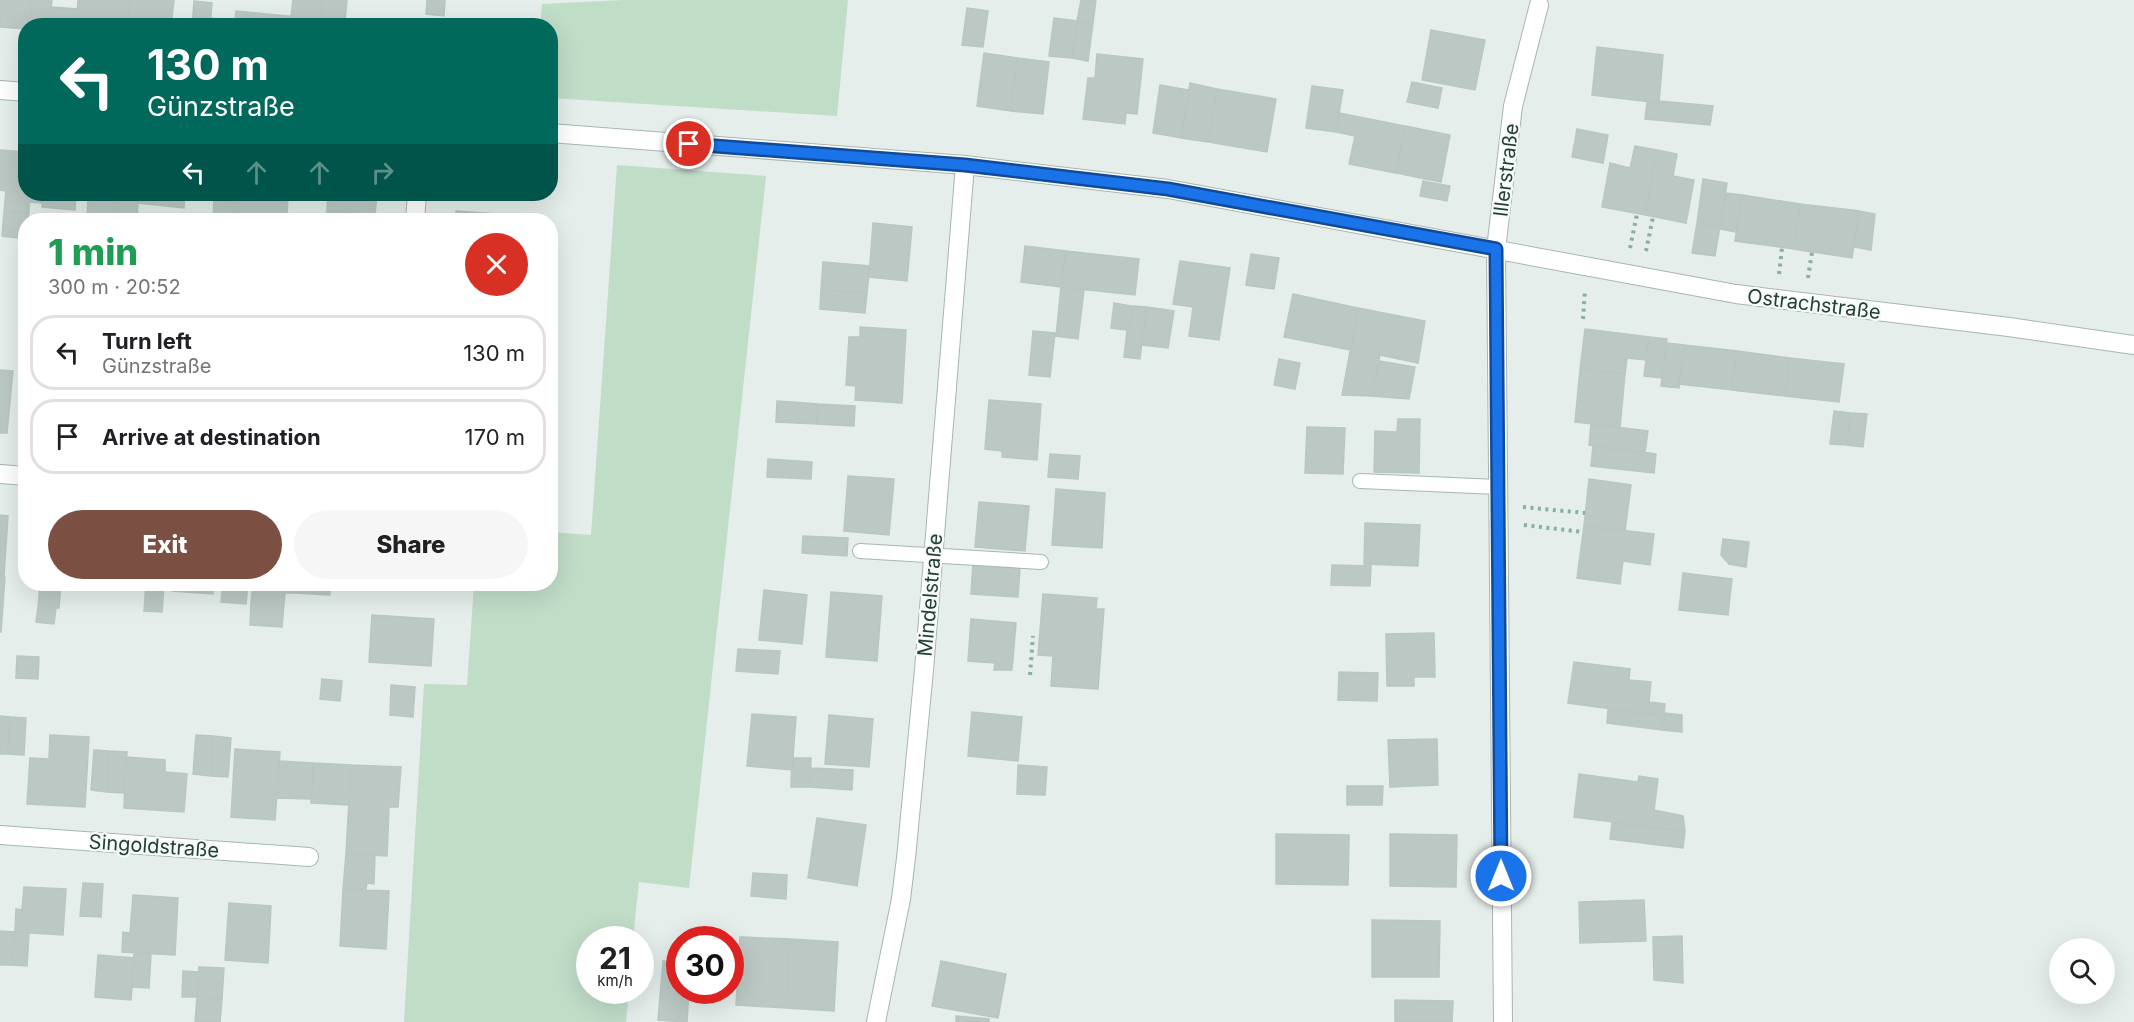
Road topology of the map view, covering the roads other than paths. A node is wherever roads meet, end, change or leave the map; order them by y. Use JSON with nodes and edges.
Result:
{"nodes":[{"id":1,"x":1539,"y":5,"type":"dead end"},
{"id":2,"x":0,"y":90,"type":"edge"},
{"id":3,"x":18,"y":91,"type":"edge"},
{"id":4,"x":558,"y":134,"type":"edge"},
{"id":5,"x":965,"y":165,"type":"junction"},
{"id":6,"x":1496,"y":249,"type":"junction"},
{"id":7,"x":2134,"y":345,"type":"edge"},
{"id":8,"x":0,"y":474,"type":"edge"},
{"id":9,"x":18,"y":475,"type":"edge"},
{"id":10,"x":1360,"y":481,"type":"dead end"},
{"id":11,"x":1498,"y":505,"type":"junction"},
{"id":12,"x":860,"y":551,"type":"dead end"},
{"id":13,"x":934,"y":555,"type":"junction"},
{"id":14,"x":1041,"y":562,"type":"dead end"},
{"id":15,"x":0,"y":835,"type":"edge"},
{"id":16,"x":309,"y":857,"type":"dead end"},
{"id":17,"x":876,"y":1022,"type":"edge"},
{"id":18,"x":1503,"y":1022,"type":"edge"}],
"edges":[{"from":1,"to":6,"type":"street","name":"Illerstraße"},
{"from":2,"to":3,"type":"street"},
{"from":4,"to":5,"type":"street","name":"Ostrachstraße"},
{"from":5,"to":6,"type":"street","name":"Ostrachstraße"},
{"from":5,"to":13,"type":"street","name":"Mindelstraße"},
{"from":6,"to":7,"type":"street","name":"Ostrachstraße"},
{"from":6,"to":11,"type":"street","name":"Illerstraße"},
{"from":8,"to":9,"type":"street"},
{"from":10,"to":11,"type":"lane"},
{"from":11,"to":18,"type":"street","name":"Illerstraße"},
{"from":12,"to":13,"type":"lane"},
{"from":13,"to":14,"type":"lane"},
{"from":13,"to":17,"type":"street","name":"Mindelstraße"},
{"from":15,"to":16,"type":"street","name":"Singoldstraße"}]}
